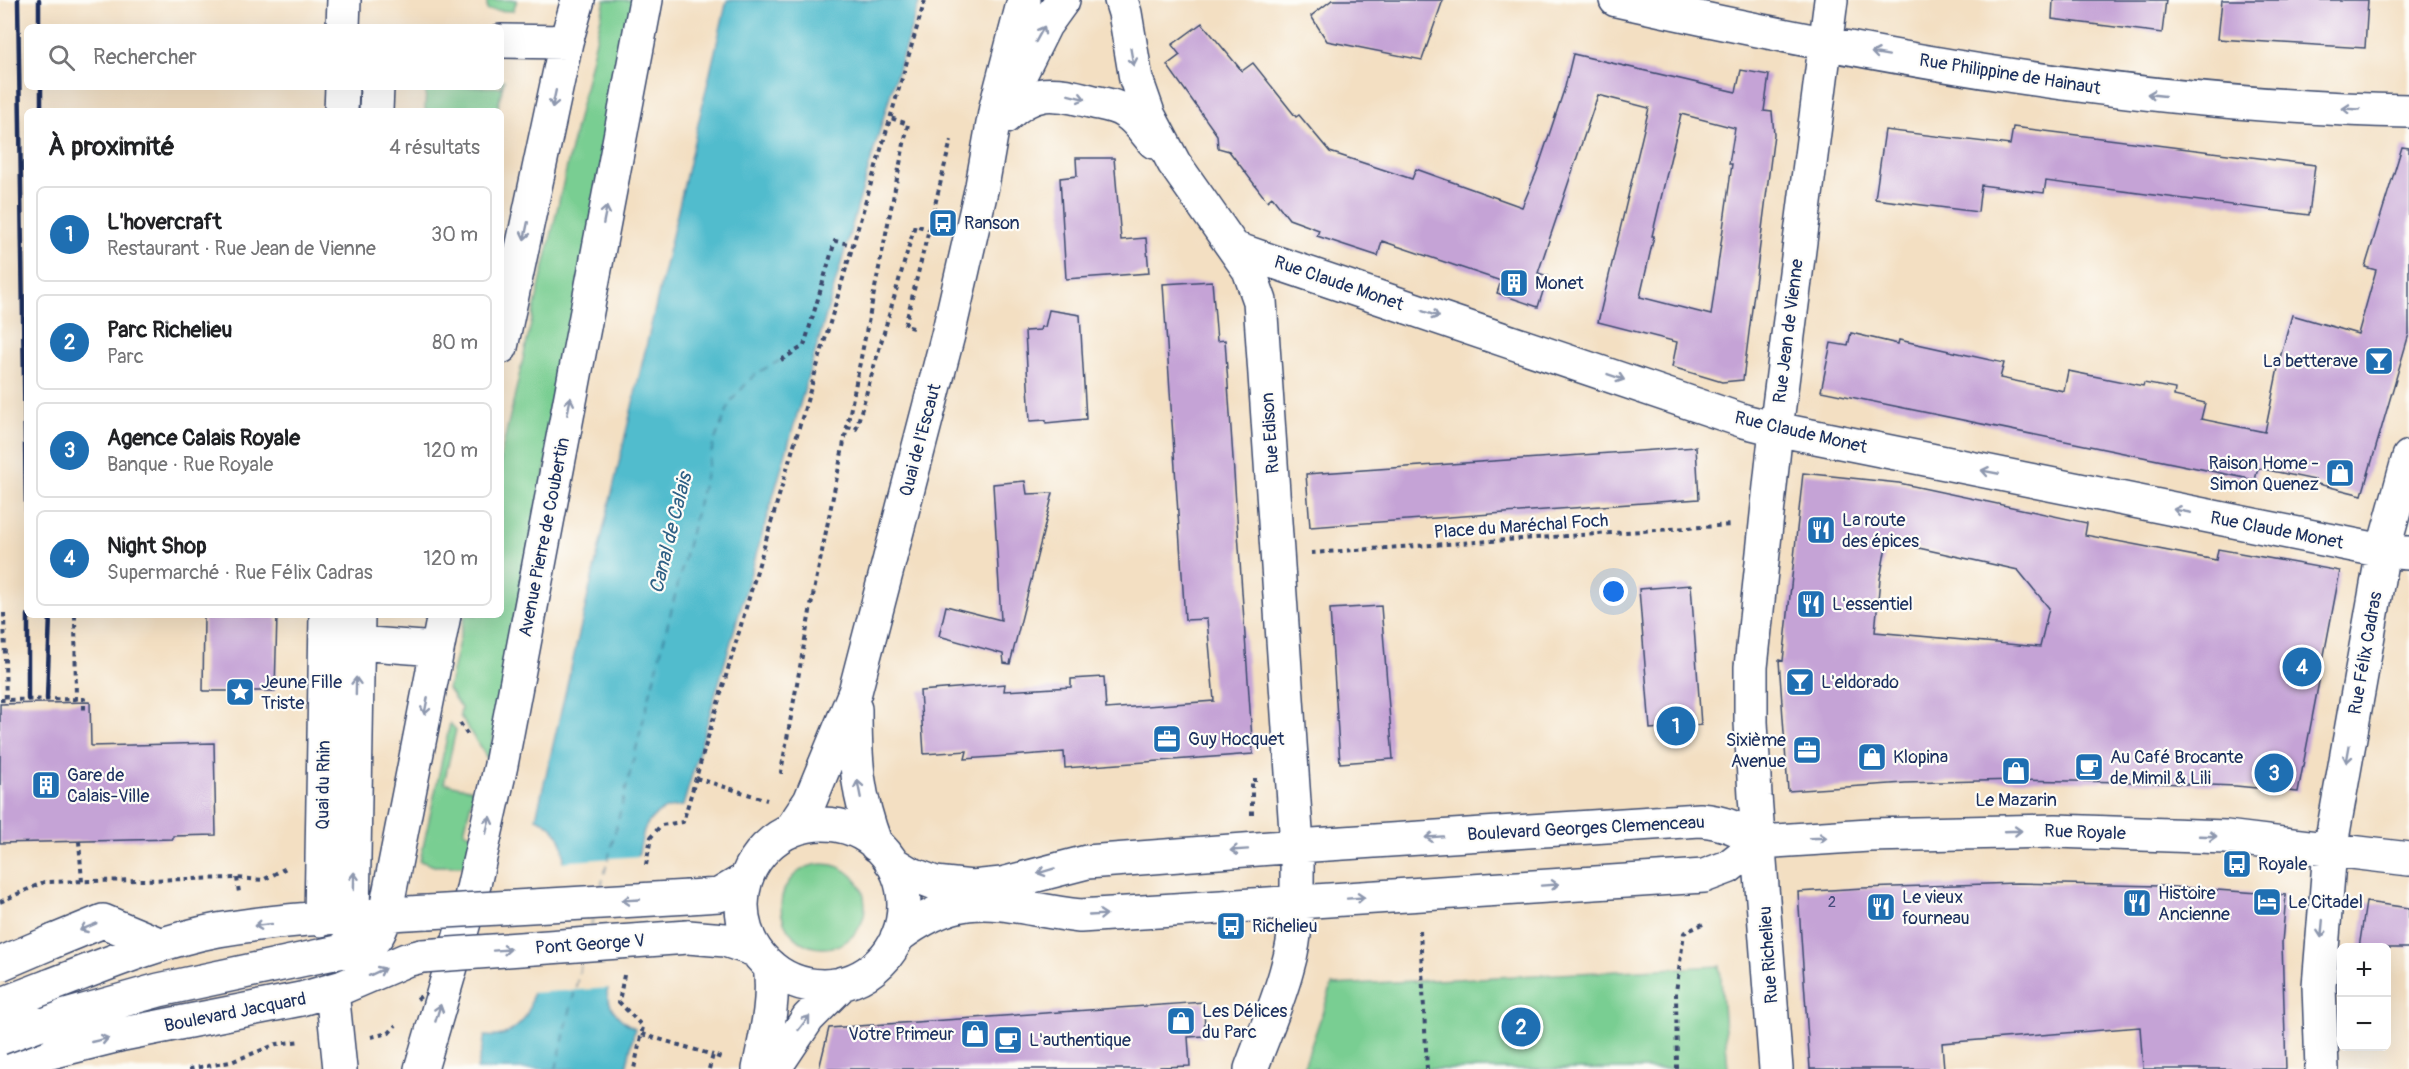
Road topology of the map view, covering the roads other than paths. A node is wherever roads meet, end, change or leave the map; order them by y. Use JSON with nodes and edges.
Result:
{"nodes":[{"id":1,"x":344,"y":0,"type":"edge"},
{"id":2,"x":578,"y":0,"type":"edge"},
{"id":3,"x":646,"y":0,"type":"edge"},
{"id":4,"x":1024,"y":0,"type":"edge"},
{"id":5,"x":1063,"y":0,"type":"edge"},
{"id":6,"x":1121,"y":0,"type":"edge"},
{"id":7,"x":1617,"y":0,"type":"edge"},
{"id":8,"x":1831,"y":0,"type":"edge"},
{"id":9,"x":343,"y":24,"type":"edge"},
{"id":10,"x":504,"y":41,"type":"edge"},
{"id":11,"x":566,"y":42,"type":"junction"},
{"id":12,"x":1824,"y":44,"type":"junction"},
{"id":13,"x":342,"y":90,"type":"edge"},
{"id":14,"x":377,"y":90,"type":"edge"},
{"id":15,"x":341,"y":108,"type":"edge"},
{"id":16,"x":376,"y":108,"type":"edge"},
{"id":17,"x":2409,"y":111,"type":"edge"},
{"id":18,"x":1005,"y":117,"type":"junction"},
{"id":19,"x":1174,"y":163,"type":"junction"},
{"id":20,"x":982,"y":186,"type":"junction"},
{"id":21,"x":1236,"y":249,"type":"junction"},
{"id":22,"x":504,"y":333,"type":"edge"},
{"id":23,"x":1776,"y":429,"type":"junction"},
{"id":24,"x":2409,"y":457,"type":"edge"},
{"id":25,"x":2396,"y":552,"type":"edge"},
{"id":26,"x":326,"y":618,"type":"edge"},
{"id":27,"x":443,"y":618,"type":"edge"},
{"id":28,"x":358,"y":629,"type":"edge"},
{"id":29,"x":436,"y":649,"type":"junction"},
{"id":30,"x":855,"y":692,"type":"junction"},
{"id":31,"x":783,"y":817,"type":"junction"},
{"id":32,"x":1760,"y":842,"type":"junction"},
{"id":33,"x":1297,"y":846,"type":"junction"},
{"id":34,"x":2330,"y":850,"type":"junction"},
{"id":35,"x":884,"y":854,"type":"junction"},
{"id":36,"x":2409,"y":859,"type":"edge"},
{"id":37,"x":746,"y":879,"type":"junction"},
{"id":38,"x":1297,"y":902,"type":"junction"},
{"id":39,"x":385,"y":915,"type":"junction"},
{"id":40,"x":337,"y":918,"type":"junction"},
{"id":41,"x":897,"y":937,"type":"junction"},
{"id":42,"x":161,"y":945,"type":"junction"},
{"id":43,"x":336,"y":953,"type":"junction"},
{"id":44,"x":422,"y":957,"type":"joint"},
{"id":45,"x":763,"y":958,"type":"junction"},
{"id":46,"x":0,"y":964,"type":"edge"},
{"id":47,"x":843,"y":983,"type":"junction"},
{"id":48,"x":332,"y":991,"type":"junction"},
{"id":49,"x":0,"y":1005,"type":"edge"},
{"id":50,"x":0,"y":1038,"type":"edge"},
{"id":51,"x":41,"y":1039,"type":"junction"},
{"id":52,"x":0,"y":1069,"type":"edge"},
{"id":53,"x":340,"y":1069,"type":"edge"},
{"id":54,"x":421,"y":1069,"type":"edge"},
{"id":55,"x":759,"y":1069,"type":"edge"},
{"id":56,"x":774,"y":1069,"type":"edge"},
{"id":57,"x":1251,"y":1069,"type":"edge"},
{"id":58,"x":1776,"y":1069,"type":"edge"},
{"id":59,"x":2322,"y":1069,"type":"edge"}],
"edges":[{"from":1,"to":9,"type":"street"},
{"from":2,"to":11,"type":"street"},
{"from":54,"to":3,"type":"street","name":"Avenue Pierre de Coubertin","one_way":true},
{"from":4,"to":20,"type":"street","name":"Quai de l'Escaut"},
{"from":18,"to":5,"type":"street","name":"Quai de l'Escaut","one_way":true},
{"from":6,"to":19,"type":"street","name":"Rue Edison","one_way":true},
{"from":7,"to":12,"type":"street","name":"Rue Philippine de Hainaut"},
{"from":8,"to":12,"type":"street","name":"Rue Jean de Vienne"},
{"from":10,"to":11,"type":"street"},
{"from":11,"to":22,"type":"street","one_way":true},
{"from":17,"to":12,"type":"street","name":"Rue Philippine de Hainaut","one_way":true},
{"from":12,"to":23,"type":"street","name":"Rue Jean de Vienne"},
{"from":13,"to":15,"type":"street"},
{"from":14,"to":16,"type":"street"},
{"from":18,"to":19,"type":"street","one_way":true},
{"from":18,"to":20,"type":"street","name":"Quai de l'Escaut"},
{"from":19,"to":21,"type":"street","name":"Rue Edison"},
{"from":20,"to":30,"type":"street","name":"Quai de l'Escaut"},
{"from":21,"to":23,"type":"street","name":"Rue Claude Monet","one_way":true},
{"from":21,"to":33,"type":"street","name":"Rue Edison"},
{"from":25,"to":23,"type":"street","name":"Rue Claude Monet","one_way":true},
{"from":23,"to":32,"type":"street","name":"Rue Jean de Vienne"},
{"from":24,"to":25,"type":"street","name":"Rue Félix Cadras"},
{"from":25,"to":34,"type":"street","name":"Rue Félix Cadras","one_way":true},
{"from":26,"to":40,"type":"street","name":"Quai du Rhin"},
{"from":27,"to":29,"type":"street"},
{"from":28,"to":29,"type":"street"},
{"from":40,"to":28,"type":"street","one_way":true},
{"from":29,"to":39,"type":"street","one_way":true},
{"from":30,"to":31,"type":"street","name":"Quai de l'Escaut"},
{"from":35,"to":30,"type":"street","name":"Quai de l'Escaut","one_way":true},
{"from":31,"to":35,"type":"street"},
{"from":31,"to":37,"type":"street"},
{"from":32,"to":33,"type":"street","name":"Boulevard Georges Clemenceau","one_way":true},
{"from":32,"to":34,"type":"street","name":"Rue Royale","one_way":true},
{"from":38,"to":32,"type":"street","one_way":true},
{"from":32,"to":58,"type":"street","name":"Rue Richelieu"},
{"from":33,"to":35,"type":"street","name":"Boulevard Georges Clemenceau","one_way":true},
{"from":33,"to":38,"type":"street","name":"Rue Edison"},
{"from":34,"to":36,"type":"street","name":"Rue Royale"},
{"from":34,"to":59,"type":"street","name":"Rue Félix Cadras","one_way":true},
{"from":35,"to":41,"type":"street"},
{"from":37,"to":39,"type":"street","one_way":true,"bridge":true},
{"from":37,"to":45,"type":"street"},
{"from":41,"to":38,"type":"street","one_way":true},
{"from":38,"to":57,"type":"street","name":"Rue Edison"},
{"from":39,"to":40,"type":"street"},
{"from":39,"to":43,"type":"street"},
{"from":40,"to":42,"type":"street","one_way":true},
{"from":40,"to":43,"type":"street"},
{"from":41,"to":47,"type":"street"},
{"from":42,"to":46,"type":"street","one_way":true,"bridge":true},
{"from":42,"to":49,"type":"street","bridge":true},
{"from":43,"to":51,"type":"street"},
{"from":44,"to":45,"type":"street","name":"Pont George V","one_way":true,"bridge":true},
{"from":48,"to":44,"type":"street","name":"Boulevard Jacquard","one_way":true},
{"from":45,"to":47,"type":"street"},
{"from":45,"to":55,"type":"street"},
{"from":56,"to":47,"type":"street","one_way":true},
{"from":51,"to":48,"type":"street","name":"Boulevard Jacquard","one_way":true},
{"from":48,"to":53,"type":"street"},
{"from":50,"to":51,"type":"street","bridge":true},
{"from":51,"to":52,"type":"street"}]}
